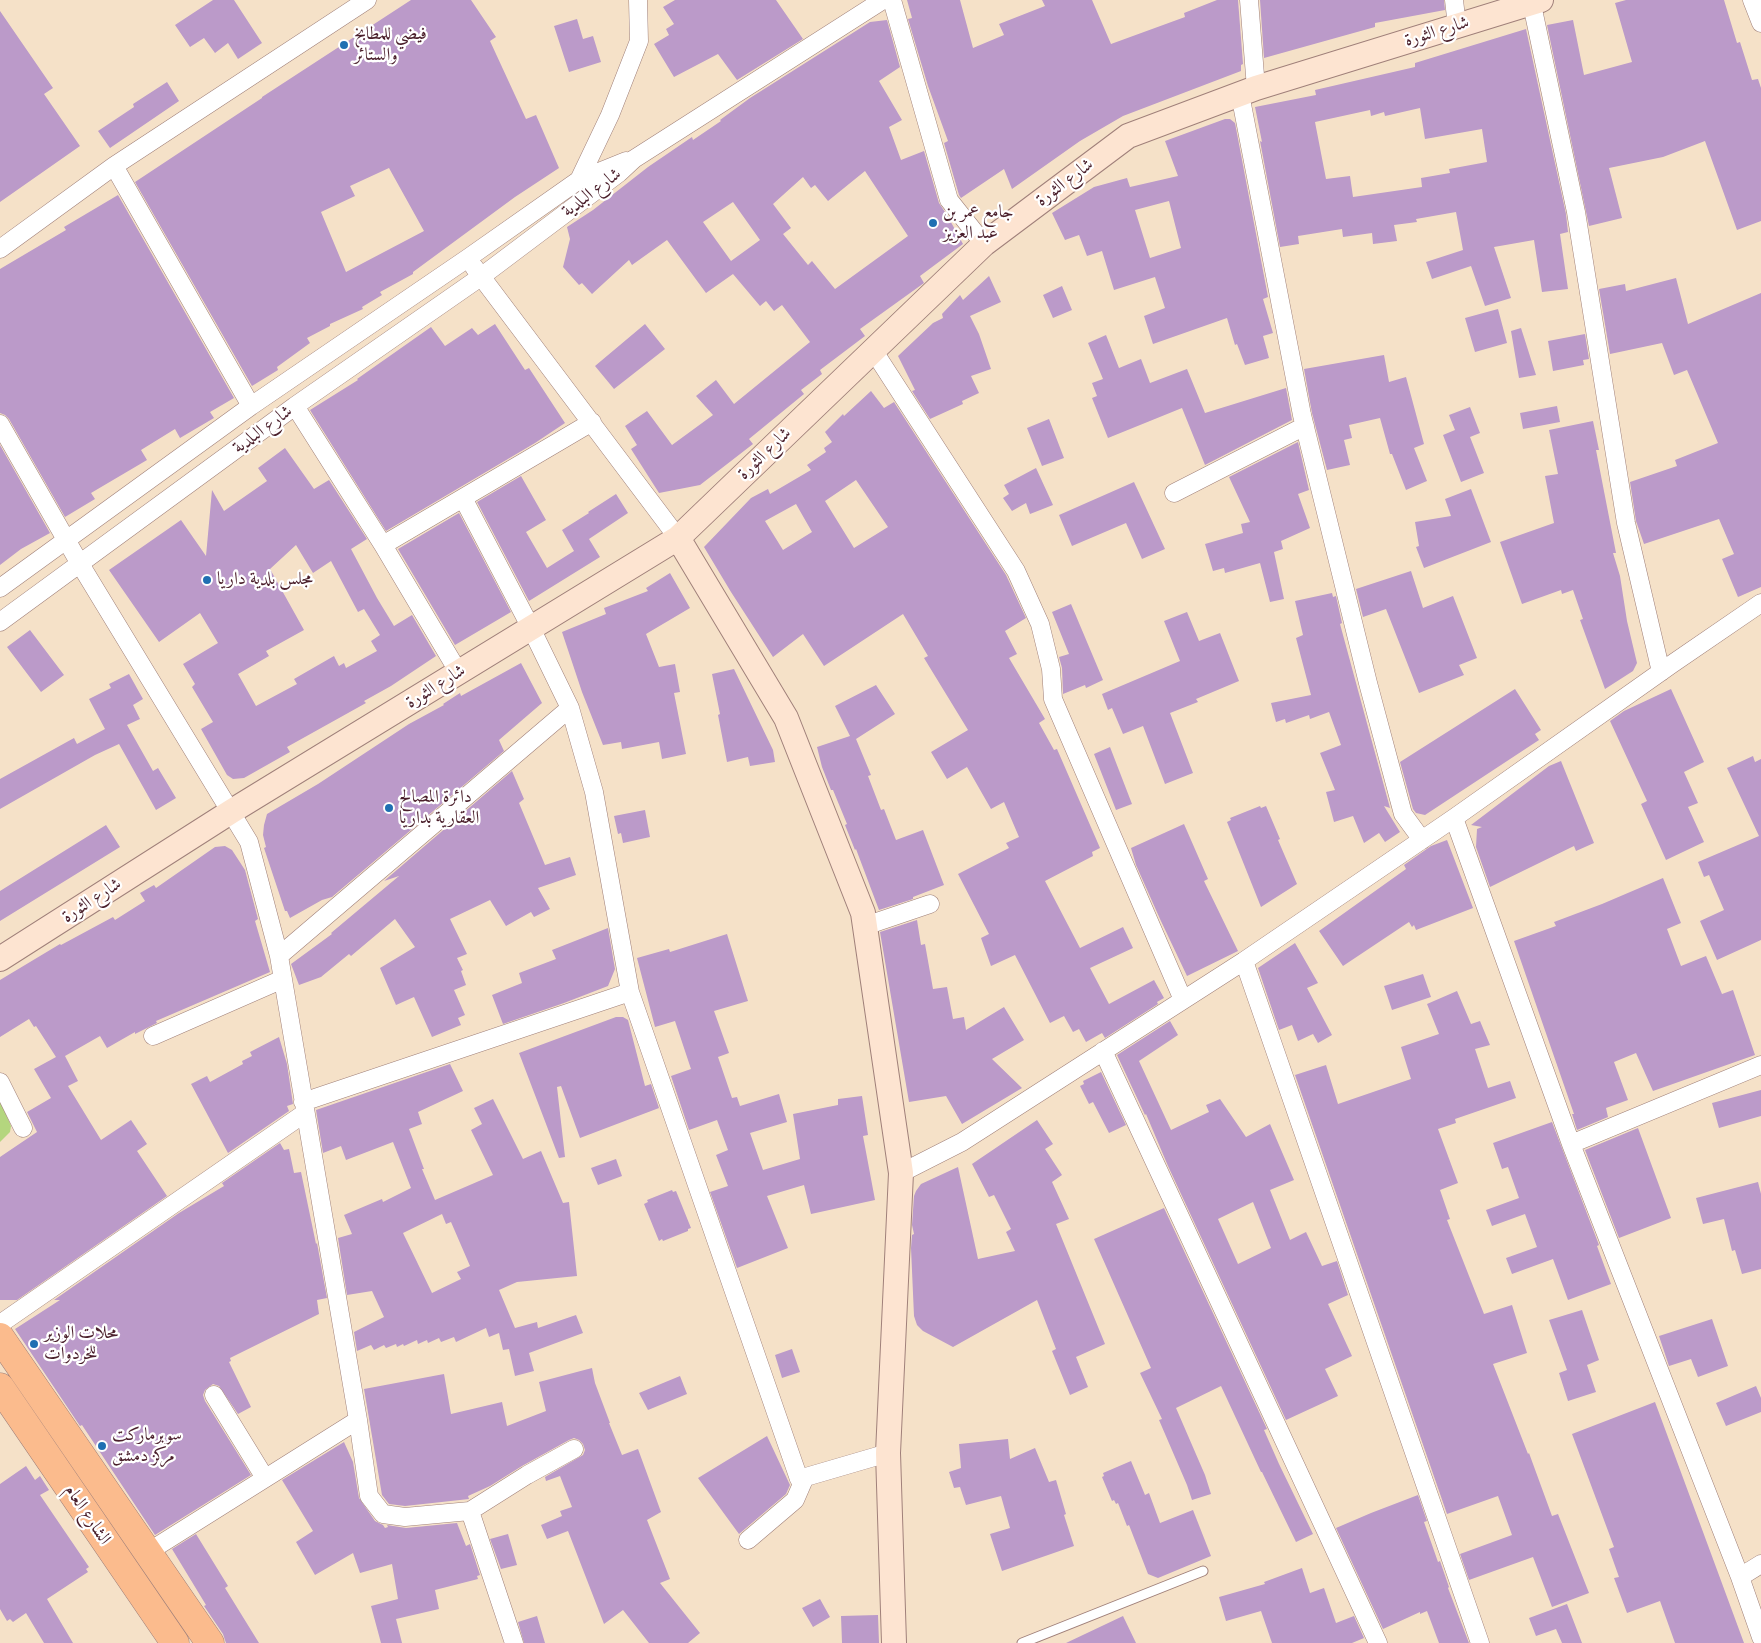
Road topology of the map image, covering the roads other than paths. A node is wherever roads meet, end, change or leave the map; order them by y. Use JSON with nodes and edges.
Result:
{"nodes":[{"id":1,"x":367,"y":0,"type":"edge"},
{"id":2,"x":638,"y":0,"type":"edge"},
{"id":3,"x":883,"y":0,"type":"edge"},
{"id":4,"x":892,"y":0,"type":"edge"},
{"id":5,"x":1249,"y":0,"type":"edge"},
{"id":6,"x":1454,"y":0,"type":"edge"},
{"id":7,"x":1752,"y":0,"type":"edge"},
{"id":8,"x":1535,"y":1,"type":"edge"},
{"id":9,"x":1761,"y":23,"type":"edge"},
{"id":10,"x":1457,"y":26,"type":"junction"},
{"id":11,"x":1248,"y":91,"type":"junction"},
{"id":12,"x":634,"y":159,"type":"junction"},
{"id":13,"x":114,"y":166,"type":"junction"},
{"id":14,"x":579,"y":180,"type":"junction"},
{"id":15,"x":984,"y":244,"type":"junction"},
{"id":16,"x":0,"y":249,"type":"edge"},
{"id":17,"x":468,"y":258,"type":"junction"},
{"id":18,"x":482,"y":276,"type":"junction"},
{"id":19,"x":873,"y":350,"type":"junction"},
{"id":20,"x":251,"y":406,"type":"junction"},
{"id":21,"x":295,"y":406,"type":"junction"},
{"id":22,"x":592,"y":422,"type":"junction"},
{"id":23,"x":0,"y":424,"type":"edge"},
{"id":24,"x":1305,"y":426,"type":"junction"},
{"id":25,"x":1174,"y":493,"type":"dead end"},
{"id":26,"x":463,"y":498,"type":"junction"},
{"id":27,"x":678,"y":538,"type":"junction"},
{"id":28,"x":66,"y":540,"type":"junction"},
{"id":29,"x":383,"y":545,"type":"junction"},
{"id":30,"x":80,"y":564,"type":"junction"},
{"id":31,"x":0,"y":588,"type":"edge"},
{"id":32,"x":1761,"y":604,"type":"edge"},
{"id":33,"x":0,"y":622,"type":"edge"},
{"id":34,"x":531,"y":628,"type":"junction"},
{"id":35,"x":1661,"y":672,"type":"junction"},
{"id":36,"x":459,"y":673,"type":"junction"},
{"id":37,"x":570,"y":708,"type":"junction"},
{"id":38,"x":232,"y":811,"type":"junction"},
{"id":39,"x":1454,"y":818,"type":"junction"},
{"id":40,"x":1422,"y":840,"type":"junction"},
{"id":41,"x":930,"y":904,"type":"dead end"},
{"id":42,"x":865,"y":926,"type":"junction"},
{"id":43,"x":279,"y":956,"type":"junction"},
{"id":44,"x":0,"y":959,"type":"edge"},
{"id":45,"x":1244,"y":961,"type":"junction"},
{"id":46,"x":283,"y":979,"type":"junction"},
{"id":47,"x":630,"y":992,"type":"junction"},
{"id":48,"x":1183,"y":1000,"type":"junction"},
{"id":49,"x":153,"y":1036,"type":"dead end"},
{"id":50,"x":1103,"y":1050,"type":"junction"},
{"id":51,"x":1761,"y":1065,"type":"edge"},
{"id":52,"x":0,"y":1082,"type":"edge"},
{"id":53,"x":304,"y":1108,"type":"junction"},
{"id":54,"x":23,"y":1128,"type":"dead end"},
{"id":55,"x":1571,"y":1144,"type":"junction"},
{"id":56,"x":901,"y":1173,"type":"junction"},
{"id":57,"x":0,"y":1324,"type":"edge"},
{"id":58,"x":0,"y":1337,"type":"edge"},
{"id":59,"x":25,"y":1373,"type":"junction"},
{"id":60,"x":1,"y":1390,"type":"edge"},
{"id":61,"x":214,"y":1395,"type":"dead end"},
{"id":62,"x":358,"y":1420,"type":"junction"},
{"id":63,"x":574,"y":1449,"type":"dead end"},
{"id":64,"x":888,"y":1453,"type":"junction"},
{"id":65,"x":805,"y":1477,"type":"junction"},
{"id":66,"x":265,"y":1478,"type":"junction"},
{"id":67,"x":470,"y":1511,"type":"junction"},
{"id":68,"x":748,"y":1540,"type":"dead end"},
{"id":69,"x":148,"y":1552,"type":"junction"},
{"id":70,"x":1761,"y":1564,"type":"edge"},
{"id":71,"x":1203,"y":1571,"type":"dead end"},
{"id":72,"x":1740,"y":1577,"type":"junction"},
{"id":73,"x":1761,"y":1637,"type":"edge"},
{"id":74,"x":175,"y":1643,"type":"edge"},
{"id":75,"x":210,"y":1643,"type":"edge"},
{"id":76,"x":514,"y":1643,"type":"edge"},
{"id":77,"x":894,"y":1643,"type":"edge"},
{"id":78,"x":1022,"y":1643,"type":"edge"},
{"id":79,"x":1378,"y":1643,"type":"edge"},
{"id":80,"x":1480,"y":1643,"type":"edge"}],
"edges":[{"from":1,"to":13,"type":"street"},
{"from":2,"to":14,"type":"street"},
{"from":3,"to":12,"type":"street"},
{"from":4,"to":15,"type":"street"},
{"from":5,"to":11,"type":"street"},
{"from":6,"to":10,"type":"street"},
{"from":7,"to":9,"type":"street"},
{"from":8,"to":10,"type":"main road","name":"شارع الثورة"},
{"from":8,"to":35,"type":"street"},
{"from":10,"to":11,"type":"main road","name":"شارع الثورة"},
{"from":11,"to":15,"type":"main road","name":"شارع الثورة"},
{"from":11,"to":24,"type":"street"},
{"from":12,"to":14,"type":"street","name":"شارع البلدية"},
{"from":12,"to":18,"type":"street","name":"شارع البلدية"},
{"from":13,"to":16,"type":"street"},
{"from":13,"to":20,"type":"street"},
{"from":14,"to":17,"type":"street","name":"شارع البلدية"},
{"from":15,"to":19,"type":"main road","name":"شارع الثورة"},
{"from":17,"to":18,"type":"street"},
{"from":17,"to":20,"type":"street","name":"شارع البلدية"},
{"from":18,"to":21,"type":"street","name":"شارع البلدية"},
{"from":18,"to":22,"type":"street"},
{"from":19,"to":27,"type":"main road","name":"شارع الثورة"},
{"from":19,"to":48,"type":"street"},
{"from":20,"to":28,"type":"street","name":"شارع البلدية"},
{"from":21,"to":29,"type":"street"},
{"from":21,"to":30,"type":"street","name":"شارع البلدية"},
{"from":22,"to":26,"type":"street"},
{"from":22,"to":27,"type":"street"},
{"from":23,"to":28,"type":"street"},
{"from":24,"to":25,"type":"street"},
{"from":24,"to":40,"type":"street"},
{"from":26,"to":29,"type":"street"},
{"from":26,"to":34,"type":"street"},
{"from":27,"to":34,"type":"main road","name":"شارع الثورة"},
{"from":27,"to":42,"type":"main road"},
{"from":28,"to":30,"type":"street"},
{"from":28,"to":31,"type":"street","name":"شارع البلدية"},
{"from":29,"to":36,"type":"street"},
{"from":30,"to":33,"type":"street","name":"شارع البلدية"},
{"from":30,"to":38,"type":"street"},
{"from":32,"to":35,"type":"street"},
{"from":34,"to":36,"type":"main road","name":"شارع الثورة"},
{"from":34,"to":37,"type":"street"},
{"from":35,"to":39,"type":"street"},
{"from":36,"to":38,"type":"main road","name":"شارع الثورة"},
{"from":37,"to":43,"type":"street"},
{"from":37,"to":47,"type":"street"},
{"from":38,"to":43,"type":"street"},
{"from":38,"to":44,"type":"main road","name":"شارع الثورة"},
{"from":39,"to":40,"type":"street"},
{"from":39,"to":55,"type":"street"},
{"from":40,"to":45,"type":"street"},
{"from":41,"to":42,"type":"street"},
{"from":42,"to":56,"type":"main road"},
{"from":43,"to":46,"type":"street"},
{"from":45,"to":48,"type":"street"},
{"from":45,"to":80,"type":"street"},
{"from":46,"to":49,"type":"street"},
{"from":46,"to":53,"type":"street"},
{"from":47,"to":53,"type":"street"},
{"from":47,"to":65,"type":"street"},
{"from":48,"to":50,"type":"street"},
{"from":50,"to":56,"type":"street"},
{"from":50,"to":79,"type":"street"},
{"from":51,"to":55,"type":"street"},
{"from":52,"to":54,"type":"street"},
{"from":53,"to":57,"type":"street"},
{"from":53,"to":62,"type":"street"},
{"from":55,"to":72,"type":"street"},
{"from":56,"to":64,"type":"main road"},
{"from":58,"to":59,"type":"main road"},
{"from":59,"to":60,"type":"street"},
{"from":59,"to":69,"type":"main road"},
{"from":60,"to":74,"type":"main road","name":"الشارع العام"},
{"from":61,"to":66,"type":"street"},
{"from":62,"to":66,"type":"street"},
{"from":62,"to":67,"type":"street"},
{"from":63,"to":67,"type":"street"},
{"from":64,"to":65,"type":"street"},
{"from":64,"to":77,"type":"main road"},
{"from":65,"to":68,"type":"street"},
{"from":66,"to":69,"type":"street"},
{"from":67,"to":76,"type":"street"},
{"from":69,"to":75,"type":"main road"},
{"from":70,"to":72,"type":"street"},
{"from":71,"to":78,"type":"lane"},
{"from":72,"to":73,"type":"street"}]}
